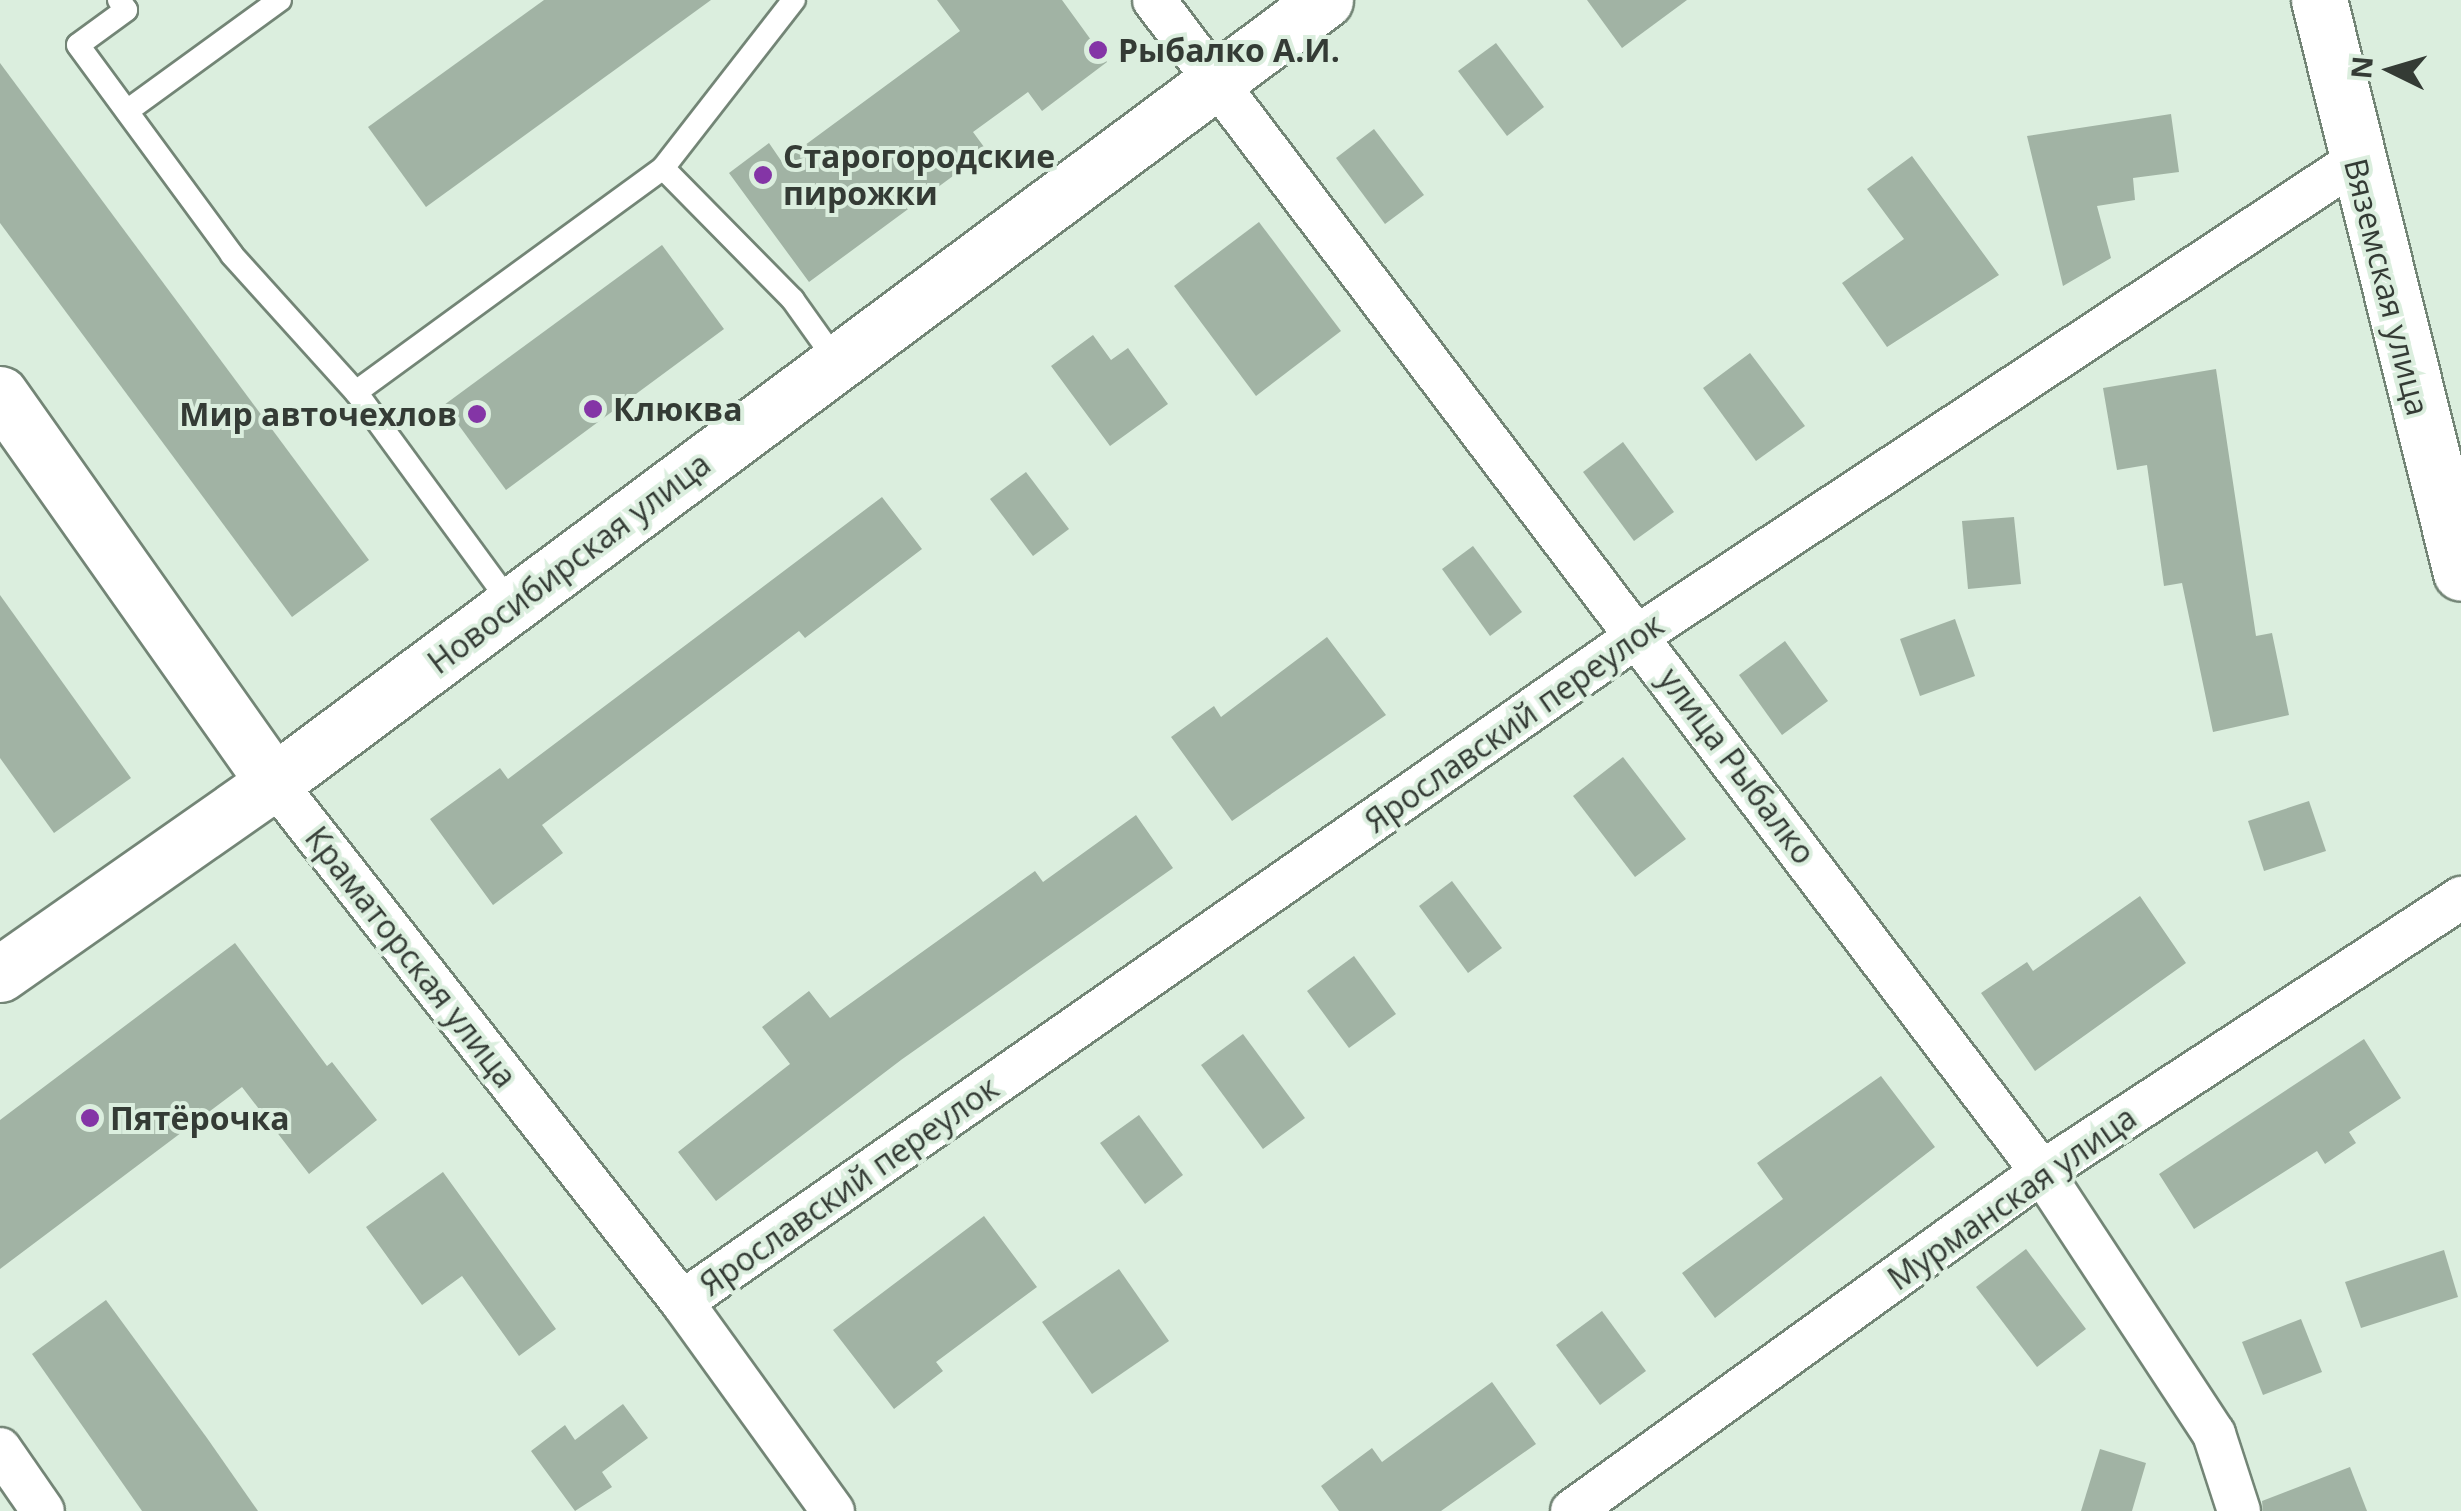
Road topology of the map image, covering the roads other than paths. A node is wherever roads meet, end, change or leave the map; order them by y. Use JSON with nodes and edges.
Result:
{"nodes":[{"id":1,"x":119,"y":0,"type":"edge"},
{"id":2,"x":280,"y":0,"type":"edge"},
{"id":3,"x":794,"y":0,"type":"edge"},
{"id":4,"x":1154,"y":0,"type":"edge"},
{"id":5,"x":1325,"y":0,"type":"edge"},
{"id":6,"x":2319,"y":0,"type":"edge"},
{"id":7,"x":1213,"y":82,"type":"junction"},
{"id":8,"x":126,"y":112,"type":"junction"},
{"id":9,"x":2356,"y":161,"type":"junction"},
{"id":10,"x":663,"y":168,"type":"junction"},
{"id":11,"x":837,"y":362,"type":"junction"},
{"id":12,"x":356,"y":392,"type":"junction"},
{"id":13,"x":0,"y":394,"type":"edge"},
{"id":14,"x":2461,"y":573,"type":"edge"},
{"id":15,"x":512,"y":605,"type":"junction"},
{"id":16,"x":1639,"y":635,"type":"junction"},
{"id":17,"x":274,"y":782,"type":"junction"},
{"id":18,"x":2461,"y":898,"type":"edge"},
{"id":19,"x":0,"y":974,"type":"edge"},
{"id":20,"x":2042,"y":1172,"type":"junction"},
{"id":21,"x":682,"y":1302,"type":"junction"},
{"id":22,"x":0,"y":1449,"type":"edge"},
{"id":23,"x":43,"y":1511,"type":"edge"},
{"id":24,"x":833,"y":1511,"type":"edge"},
{"id":25,"x":1572,"y":1511,"type":"edge"},
{"id":26,"x":2239,"y":1511,"type":"edge"}],
"edges":[{"from":1,"to":8,"type":"lane"},
{"from":2,"to":8,"type":"lane"},
{"from":3,"to":10,"type":"lane"},
{"from":4,"to":7,"type":"street","name":"улица Рыбалко"},
{"from":5,"to":7,"type":"main road","name":"Новосибирская улица"},
{"from":6,"to":9,"type":"main road","name":"Вяземская улица"},
{"from":7,"to":11,"type":"main road","name":"Новосибирская улица"},
{"from":7,"to":16,"type":"street","name":"улица Рыбалко"},
{"from":8,"to":12,"type":"lane"},
{"from":9,"to":14,"type":"main road","name":"Вяземская улица"},
{"from":9,"to":16,"type":"street","name":"Ярославский переулок"},
{"from":10,"to":11,"type":"lane"},
{"from":10,"to":12,"type":"lane"},
{"from":11,"to":15,"type":"main road","name":"Новосибирская улица"},
{"from":12,"to":15,"type":"lane"},
{"from":13,"to":17,"type":"main road","name":"Краматорская улица"},
{"from":15,"to":17,"type":"main road","name":"Новосибирская улица"},
{"from":16,"to":20,"type":"street","name":"улица Рыбалко"},
{"from":16,"to":21,"type":"street","name":"Ярославский переулок"},
{"from":17,"to":19,"type":"main road","name":"Новосибирская улица"},
{"from":17,"to":21,"type":"street","name":"Краматорская улица"},
{"from":18,"to":20,"type":"street","name":"Мурманская улица"},
{"from":20,"to":25,"type":"street","name":"Мурманская улица"},
{"from":20,"to":26,"type":"street","name":"улица Рыбалко"},
{"from":21,"to":24,"type":"street","name":"Краматорская улица"},
{"from":22,"to":23,"type":"street"}]}
